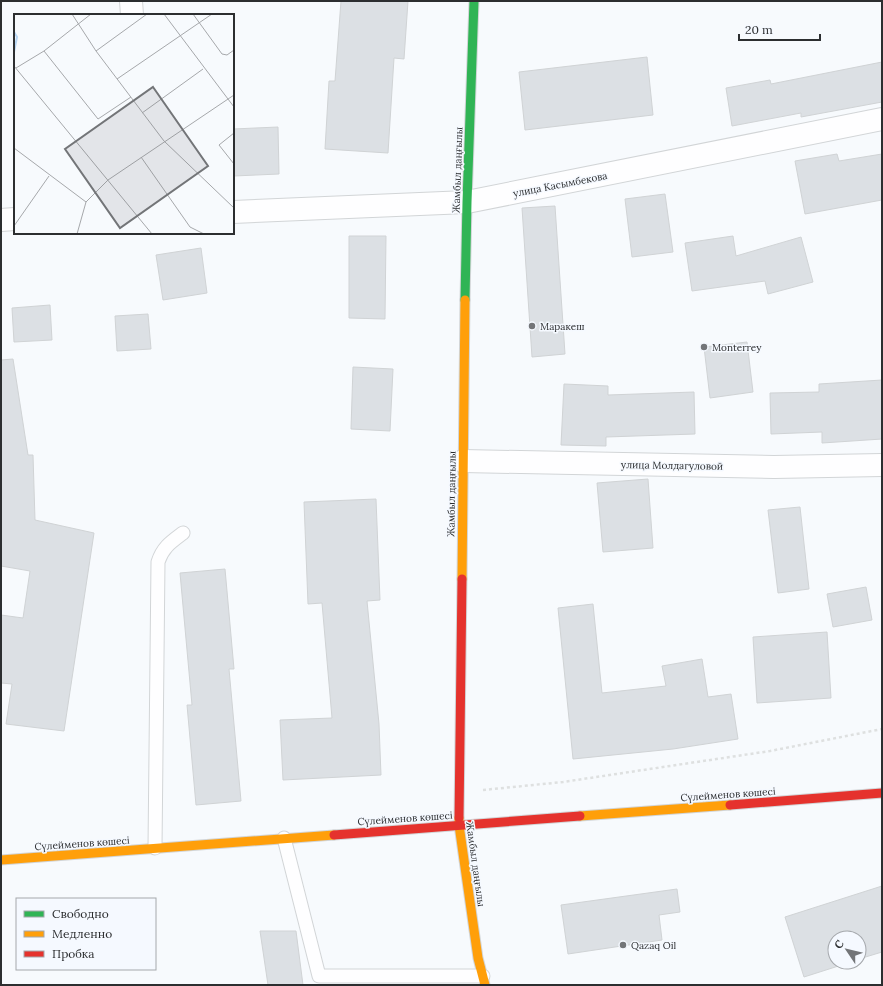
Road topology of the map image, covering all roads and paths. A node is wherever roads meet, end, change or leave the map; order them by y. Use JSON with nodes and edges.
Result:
{"nodes":[{"id":1,"x":131,"y":1,"type":"edge"},
{"id":2,"x":474,"y":1,"type":"edge"},
{"id":3,"x":132,"y":14,"type":"edge"},
{"id":4,"x":882,"y":119,"type":"edge"},
{"id":5,"x":467,"y":202,"type":"junction"},
{"id":6,"x":234,"y":212,"type":"edge"},
{"id":7,"x":14,"y":219,"type":"edge"},
{"id":8,"x":1,"y":220,"type":"edge"},
{"id":9,"x":463,"y":461,"type":"junction"},
{"id":10,"x":882,"y":465,"type":"edge"},
{"id":11,"x":184,"y":533,"type":"dead end"},
{"id":12,"x":882,"y":729,"type":"edge"},
{"id":13,"x":459,"y":793,"type":"junction"},
{"id":14,"x":882,"y":793,"type":"edge"},
{"id":15,"x":459,"y":825,"type":"junction"},
{"id":16,"x":284,"y":838,"type":"junction"},
{"id":17,"x":156,"y":848,"type":"junction"},
{"id":18,"x":1,"y":860,"type":"edge"},
{"id":19,"x":484,"y":981,"type":"edge"}],
"edges":[{"from":1,"to":3,"type":"street"},
{"from":2,"to":5,"type":"main road","name":"Жамбыл даңғылы"},
{"from":4,"to":5,"type":"street","name":"улица Касымбекова"},
{"from":5,"to":6,"type":"street","name":"улица Касымбекова"},
{"from":5,"to":9,"type":"main road","name":"Жамбыл даңғылы"},
{"from":7,"to":8,"type":"street"},
{"from":9,"to":10,"type":"street","name":"улица Молдагуловой"},
{"from":9,"to":13,"type":"main road","name":"Жамбыл даңғылы"},
{"from":11,"to":17,"type":"lane"},
{"from":12,"to":13,"type":"path"},
{"from":13,"to":15,"type":"main road","name":"Жамбыл даңғылы"},
{"from":14,"to":15,"type":"main road","name":"Сүлейменов көшесі"},
{"from":15,"to":16,"type":"main road","name":"Сүлейменов көшесі"},
{"from":15,"to":19,"type":"main road","name":"Жамбыл даңғылы"},
{"from":16,"to":17,"type":"main road","name":"Сүлейменов көшесі"},
{"from":16,"to":19,"type":"lane"},
{"from":17,"to":18,"type":"main road","name":"Сүлейменов көшесі"}]}
